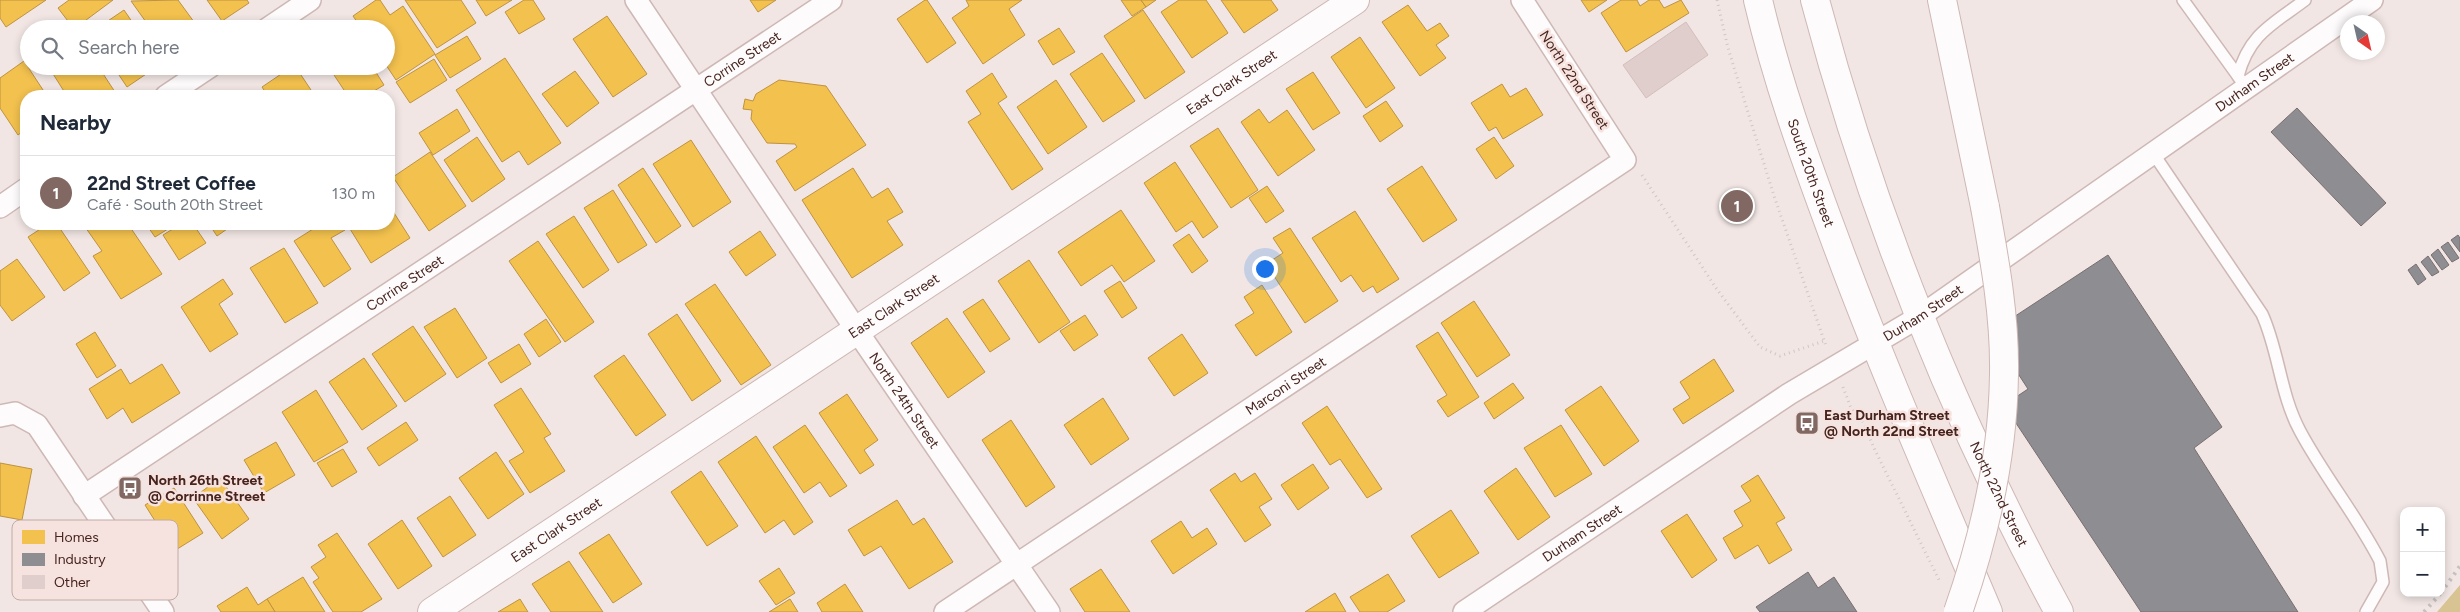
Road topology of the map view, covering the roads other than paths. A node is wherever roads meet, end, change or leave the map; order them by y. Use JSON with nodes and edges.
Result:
{"nodes":[{"id":1,"x":310,"y":0,"type":"edge"},
{"id":2,"x":636,"y":0,"type":"edge"},
{"id":3,"x":830,"y":0,"type":"edge"},
{"id":4,"x":1355,"y":0,"type":"edge"},
{"id":5,"x":1522,"y":0,"type":"edge"},
{"id":6,"x":1758,"y":0,"type":"edge"},
{"id":7,"x":1815,"y":0,"type":"edge"},
{"id":8,"x":1942,"y":0,"type":"edge"},
{"id":9,"x":2184,"y":0,"type":"edge"},
{"id":10,"x":2305,"y":0,"type":"edge"},
{"id":11,"x":2372,"y":0,"type":"edge"},
{"id":12,"x":280,"y":20,"type":"edge"},
{"id":13,"x":198,"y":75,"type":"edge"},
{"id":14,"x":2242,"y":82,"type":"junction"},
{"id":15,"x":696,"y":88,"type":"junction"},
{"id":16,"x":175,"y":90,"type":"edge"},
{"id":17,"x":2154,"y":153,"type":"junction"},
{"id":18,"x":1625,"y":160,"type":"joint"},
{"id":19,"x":20,"y":193,"type":"edge"},
{"id":20,"x":0,"y":207,"type":"edge"},
{"id":21,"x":1919,"y":317,"type":"junction"},
{"id":22,"x":857,"y":331,"type":"junction"},
{"id":23,"x":1874,"y":344,"type":"junction"},
{"id":24,"x":0,"y":416,"type":"edge"},
{"id":25,"x":84,"y":496,"type":"junction"},
{"id":26,"x":100,"y":520,"type":"edge"},
{"id":27,"x":1016,"y":564,"type":"junction"},
{"id":28,"x":155,"y":600,"type":"edge"},
{"id":29,"x":163,"y":612,"type":"edge"},
{"id":30,"x":432,"y":612,"type":"edge"},
{"id":31,"x":945,"y":612,"type":"edge"},
{"id":32,"x":1049,"y":612,"type":"edge"},
{"id":33,"x":1464,"y":612,"type":"edge"},
{"id":34,"x":1958,"y":612,"type":"edge"},
{"id":35,"x":1988,"y":612,"type":"edge"},
{"id":36,"x":2059,"y":612,"type":"edge"},
{"id":37,"x":2366,"y":612,"type":"edge"}],
"edges":[{"from":1,"to":12,"type":"street"},
{"from":2,"to":15,"type":"street","name":"North 24th Street"},
{"from":3,"to":15,"type":"street","name":"Corrine Street"},
{"from":4,"to":22,"type":"main road","name":"East Clark Street"},
{"from":5,"to":18,"type":"street","name":"North 22nd Street"},
{"from":6,"to":23,"type":"main road","name":"South 20th Street"},
{"from":7,"to":21,"type":"main road"},
{"from":8,"to":34,"type":"main road","bridge":true},
{"from":9,"to":14,"type":"lane"},
{"from":10,"to":14,"type":"lane"},
{"from":11,"to":14,"type":"street","name":"Durham Street"},
{"from":13,"to":16,"type":"street"},
{"from":14,"to":17,"type":"street","name":"Durham Street"},
{"from":15,"to":22,"type":"street","name":"North 24th Street"},
{"from":15,"to":25,"type":"street","name":"Corrine Street"},
{"from":17,"to":21,"type":"street","name":"Durham Street"},
{"from":17,"to":37,"type":"lane"},
{"from":18,"to":27,"type":"street","name":"Marconi Street"},
{"from":19,"to":20,"type":"street"},
{"from":21,"to":23,"type":"street","name":"Durham Street"},
{"from":21,"to":36,"type":"main road","name":"North 22nd Street"},
{"from":22,"to":27,"type":"street","name":"North 24th Street"},
{"from":22,"to":30,"type":"main road","name":"East Clark Street"},
{"from":23,"to":33,"type":"street","name":"Durham Street"},
{"from":23,"to":35,"type":"main road"},
{"from":24,"to":25,"type":"street"},
{"from":25,"to":26,"type":"street"},
{"from":27,"to":31,"type":"street","name":"Marconi Street"},
{"from":27,"to":32,"type":"street","name":"North 24th Street"},
{"from":28,"to":29,"type":"street"}]}
